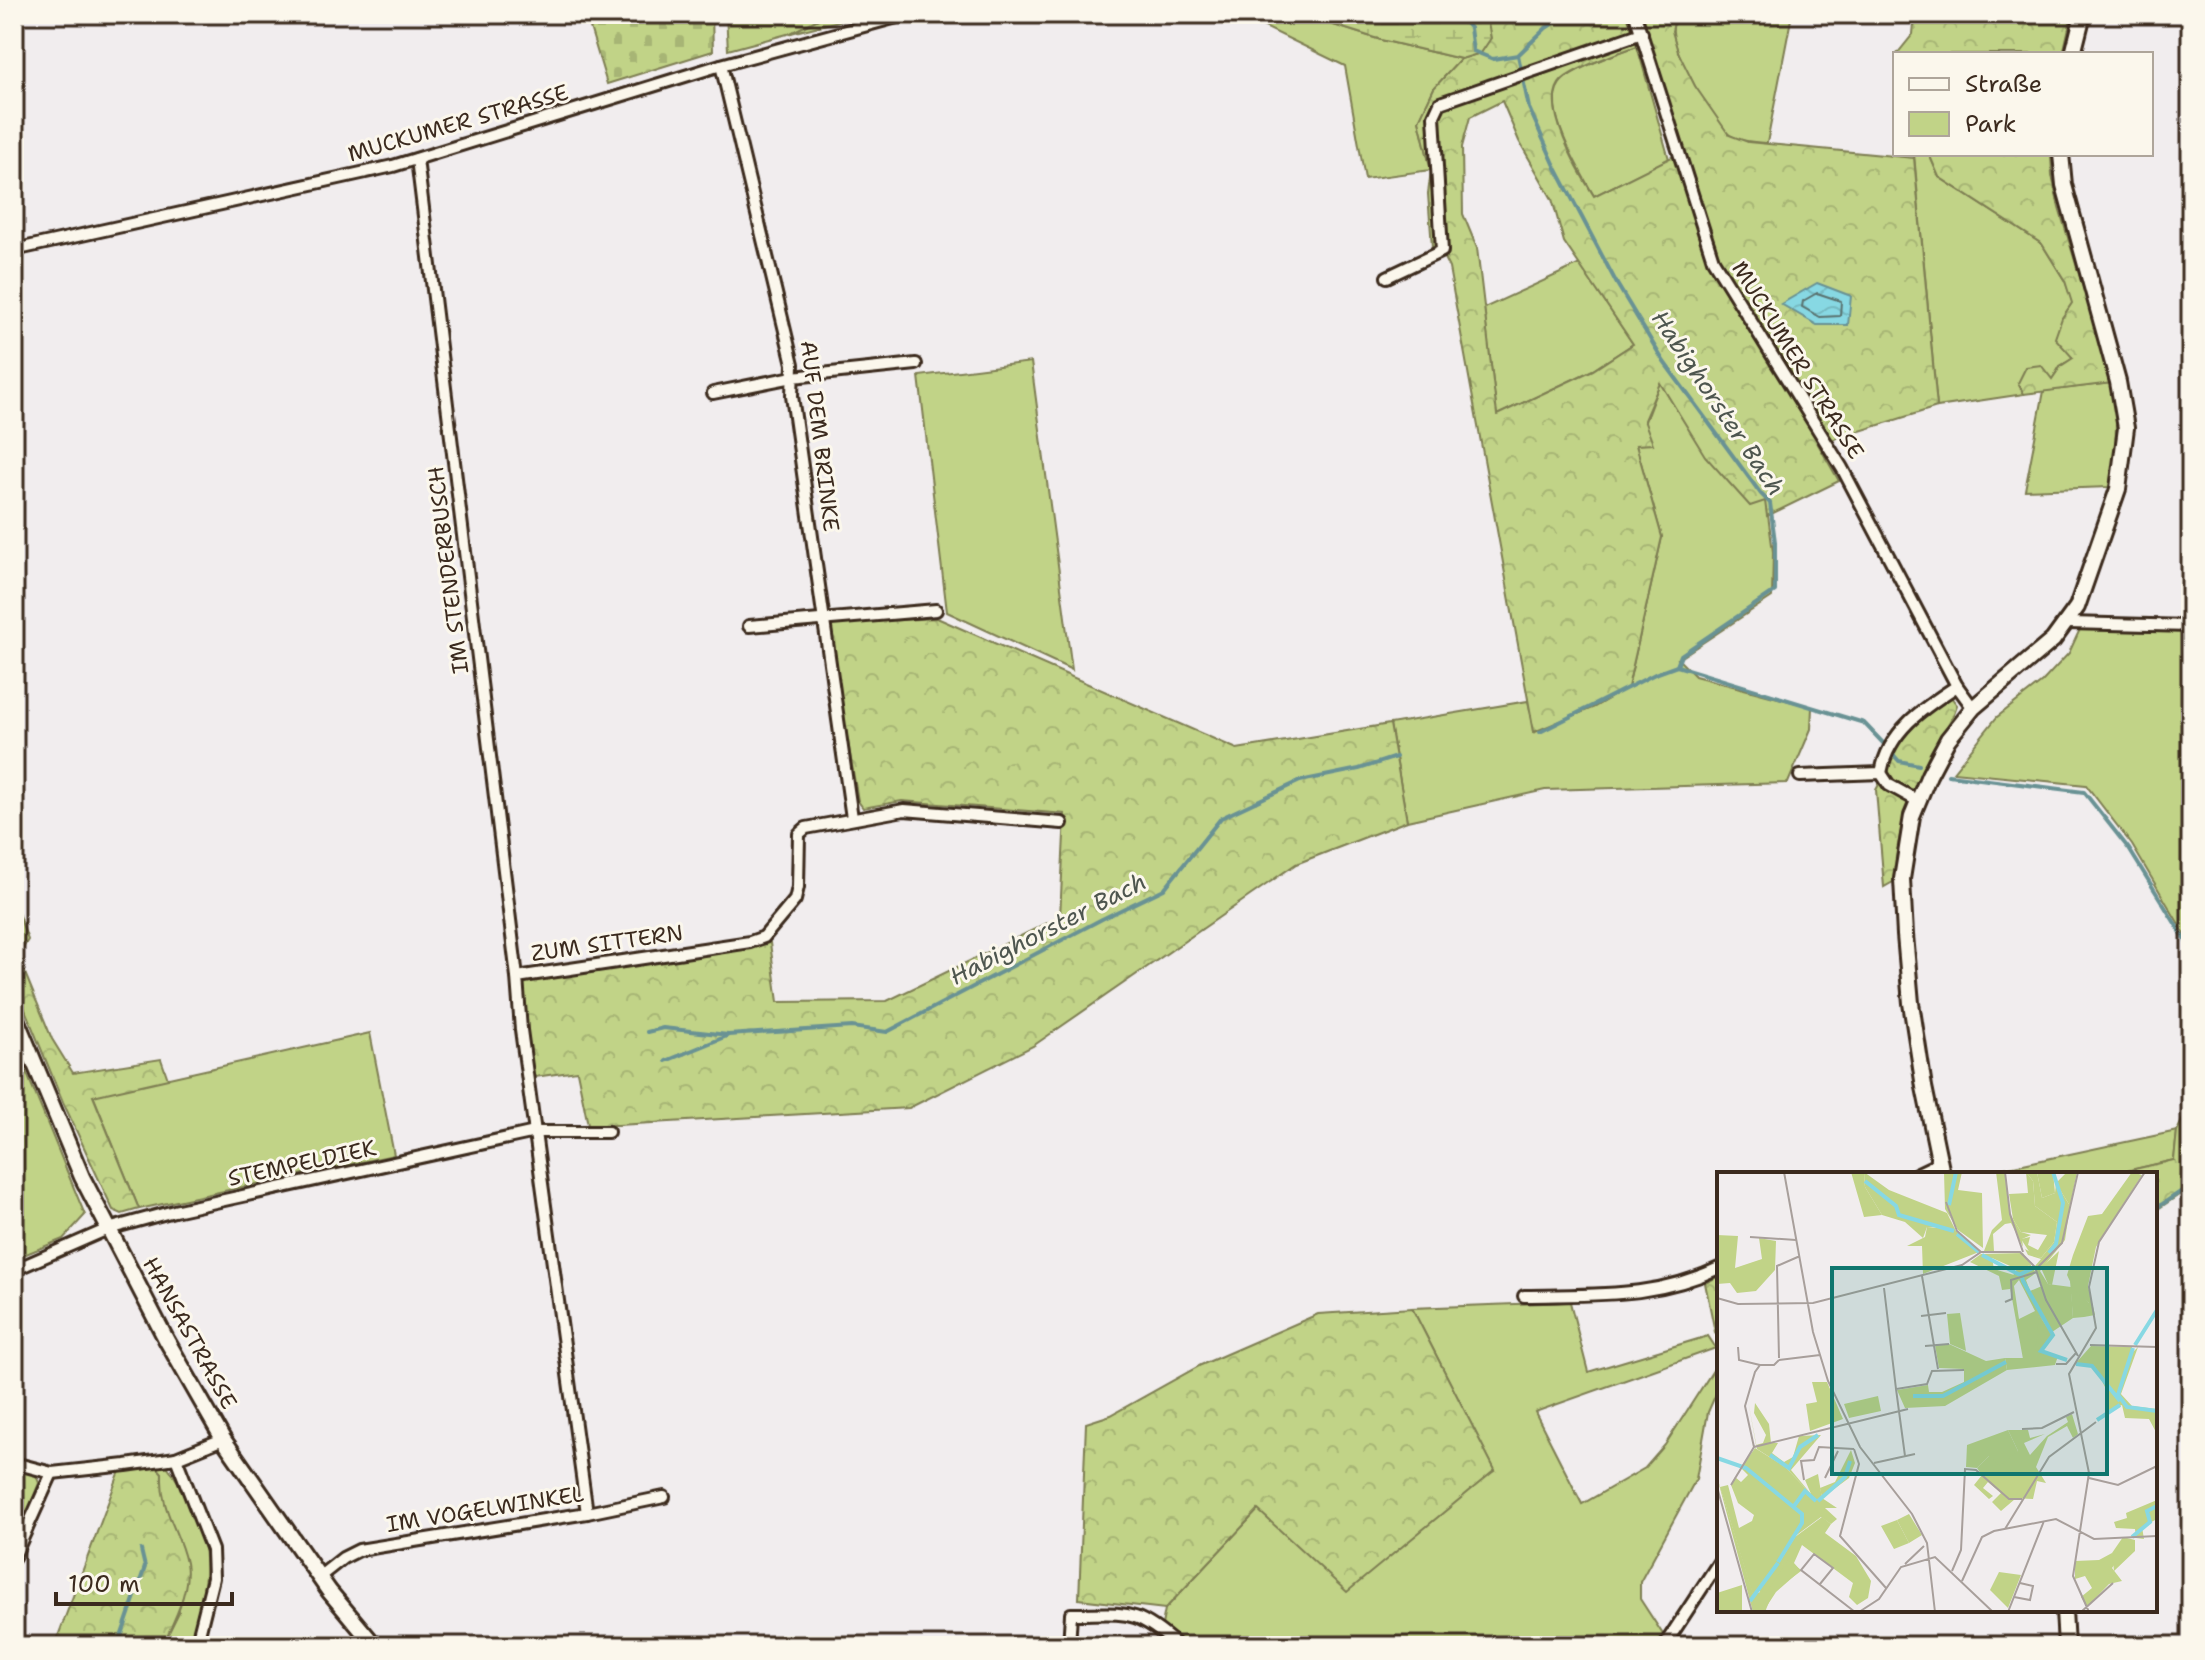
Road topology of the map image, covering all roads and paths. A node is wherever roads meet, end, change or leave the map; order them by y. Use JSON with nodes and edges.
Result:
{"nodes":[{"id":1,"x":908,"y":14,"type":"edge"},
{"id":2,"x":1635,"y":14,"type":"edge"},
{"id":3,"x":2083,"y":14,"type":"edge"},
{"id":4,"x":1642,"y":33,"type":"junction"},
{"id":5,"x":2074,"y":52,"type":"edge"},
{"id":6,"x":721,"y":65,"type":"junction"},
{"id":7,"x":2061,"y":156,"type":"edge"},
{"id":8,"x":417,"y":159,"type":"junction"},
{"id":9,"x":14,"y":250,"type":"edge"},
{"id":10,"x":1387,"y":277,"type":"dead end"},
{"id":11,"x":916,"y":364,"type":"dead end"},
{"id":12,"x":793,"y":377,"type":"junction"},
{"id":13,"x":713,"y":393,"type":"dead end"},
{"id":14,"x":936,"y":610,"type":"dead end"},
{"id":15,"x":824,"y":619,"type":"junction"},
{"id":16,"x":2068,"y":623,"type":"junction"},
{"id":17,"x":749,"y":626,"type":"dead end"},
{"id":18,"x":2191,"y":626,"type":"edge"},
{"id":19,"x":1957,"y":686,"type":"junction"},
{"id":20,"x":1973,"y":708,"type":"junction"},
{"id":21,"x":1881,"y":773,"type":"junction"},
{"id":22,"x":1800,"y":776,"type":"dead end"},
{"id":23,"x":1918,"y":801,"type":"junction"},
{"id":24,"x":852,"y":818,"type":"junction"},
{"id":25,"x":1062,"y":823,"type":"dead end"},
{"id":26,"x":517,"y":977,"type":"junction"},
{"id":27,"x":14,"y":1014,"type":"edge"},
{"id":28,"x":535,"y":1132,"type":"junction"},
{"id":29,"x":608,"y":1132,"type":"dead end"},
{"id":30,"x":1941,"y":1168,"type":"edge"},
{"id":31,"x":108,"y":1229,"type":"junction"},
{"id":32,"x":1717,"y":1269,"type":"edge"},
{"id":33,"x":14,"y":1270,"type":"edge"},
{"id":34,"x":1524,"y":1296,"type":"dead end"},
{"id":35,"x":223,"y":1439,"type":"junction"},
{"id":36,"x":176,"y":1458,"type":"junction"},
{"id":37,"x":14,"y":1463,"type":"edge"},
{"id":38,"x":52,"y":1473,"type":"junction"},
{"id":39,"x":664,"y":1497,"type":"dead end"},
{"id":40,"x":587,"y":1513,"type":"junction"},
{"id":41,"x":14,"y":1557,"type":"edge"},
{"id":42,"x":1717,"y":1565,"type":"edge"},
{"id":43,"x":319,"y":1577,"type":"junction"},
{"id":44,"x":2064,"y":1612,"type":"edge"},
{"id":45,"x":196,"y":1646,"type":"edge"},
{"id":46,"x":375,"y":1646,"type":"edge"},
{"id":47,"x":1069,"y":1646,"type":"edge"},
{"id":48,"x":1178,"y":1646,"type":"edge"},
{"id":49,"x":1664,"y":1646,"type":"edge"},
{"id":50,"x":2066,"y":1646,"type":"edge"}],
"edges":[{"from":1,"to":6,"type":"street","name":"MUCKUMER STRASSE"},
{"from":2,"to":4,"type":"street","name":"MUCKUMER STRASSE"},
{"from":3,"to":5,"type":"street"},
{"from":4,"to":10,"type":"street"},
{"from":4,"to":19,"type":"street","name":"MUCKUMER STRASSE"},
{"from":6,"to":8,"type":"street","name":"MUCKUMER STRASSE"},
{"from":6,"to":12,"type":"street","name":"AUF DEM BRINKE"},
{"from":7,"to":16,"type":"street"},
{"from":8,"to":9,"type":"street","name":"MUCKUMER STRASSE"},
{"from":8,"to":26,"type":"street","name":"IM STENDERBUSCH"},
{"from":11,"to":12,"type":"street"},
{"from":12,"to":13,"type":"street"},
{"from":12,"to":15,"type":"street","name":"AUF DEM BRINKE"},
{"from":14,"to":15,"type":"street"},
{"from":15,"to":17,"type":"street"},
{"from":15,"to":24,"type":"street","name":"AUF DEM BRINKE"},
{"from":16,"to":18,"type":"street"},
{"from":16,"to":20,"type":"street"},
{"from":19,"to":20,"type":"street","name":"MUCKUMER STRASSE"},
{"from":19,"to":21,"type":"street"},
{"from":20,"to":23,"type":"street"},
{"from":21,"to":22,"type":"street"},
{"from":21,"to":23,"type":"street"},
{"from":23,"to":30,"type":"street"},
{"from":24,"to":25,"type":"street","name":"ZUM SITTERN"},
{"from":24,"to":26,"type":"street","name":"ZUM SITTERN"},
{"from":26,"to":28,"type":"street","name":"ZUM SITTERN"},
{"from":27,"to":31,"type":"street","name":"HANSASTRASSE"},
{"from":28,"to":29,"type":"street","name":"STEMPELDIEK"},
{"from":28,"to":31,"type":"street","name":"STEMPELDIEK"},
{"from":28,"to":40,"type":"street","name":"ZUM SITTERN"},
{"from":31,"to":33,"type":"street","name":"STEMPELDIEK"},
{"from":31,"to":35,"type":"street","name":"HANSASTRASSE"},
{"from":32,"to":34,"type":"street"},
{"from":35,"to":36,"type":"street"},
{"from":35,"to":43,"type":"street","name":"HANSASTRASSE"},
{"from":36,"to":38,"type":"street"},
{"from":36,"to":45,"type":"street"},
{"from":37,"to":38,"type":"street"},
{"from":38,"to":41,"type":"street"},
{"from":39,"to":40,"type":"street","name":"IM VOGELWINKEL"},
{"from":40,"to":43,"type":"street","name":"IM VOGELWINKEL"},
{"from":42,"to":49,"type":"street"},
{"from":43,"to":46,"type":"street","name":"HANSASTRASSE"},
{"from":44,"to":50,"type":"street"},
{"from":47,"to":48,"type":"street"}]}
